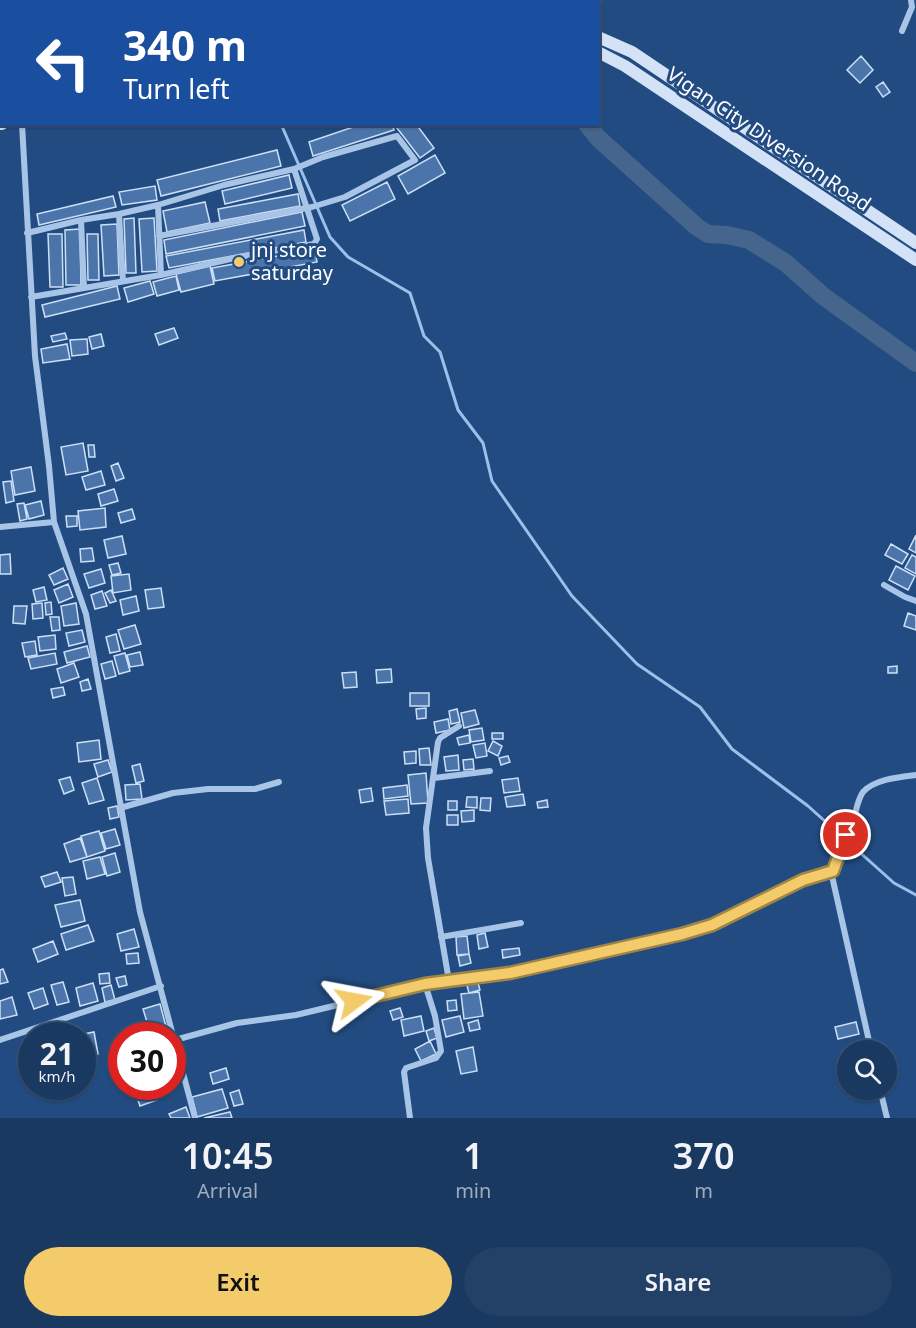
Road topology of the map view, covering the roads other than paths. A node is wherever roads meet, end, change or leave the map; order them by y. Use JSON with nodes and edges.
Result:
{"nodes":[{"id":1,"x":911,"y":0,"type":"edge"},
{"id":2,"x":902,"y":31,"type":"dead end"},
{"id":3,"x":600,"y":38,"type":"edge"},
{"id":4,"x":600,"y":53,"type":"edge"},
{"id":5,"x":22,"y":126,"type":"edge"},
{"id":6,"x":296,"y":168,"type":"junction"},
{"id":7,"x":158,"y":205,"type":"junction"},
{"id":8,"x":310,"y":208,"type":"junction"},
{"id":9,"x":119,"y":214,"type":"junction"},
{"id":10,"x":81,"y":220,"type":"junction"},
{"id":11,"x":27,"y":233,"type":"junction"},
{"id":12,"x":159,"y":236,"type":"junction"},
{"id":13,"x":916,"y":243,"type":"edge"},
{"id":14,"x":916,"y":260,"type":"edge"},
{"id":15,"x":161,"y":274,"type":"junction"},
{"id":16,"x":123,"y":281,"type":"junction"},
{"id":17,"x":84,"y":288,"type":"junction"},
{"id":18,"x":31,"y":297,"type":"junction"},
{"id":19,"x":54,"y":522,"type":"junction"},
{"id":20,"x":0,"y":527,"type":"edge"},
{"id":21,"x":884,"y":585,"type":"dead end"},
{"id":22,"x":916,"y":602,"type":"edge"},
{"id":23,"x":459,"y":726,"type":"dead end"},
{"id":24,"x":490,"y":771,"type":"dead end"},
{"id":25,"x":916,"y":775,"type":"edge"},
{"id":26,"x":434,"y":778,"type":"junction"},
{"id":27,"x":279,"y":782,"type":"dead end"},
{"id":28,"x":120,"y":808,"type":"junction"},
{"id":29,"x":833,"y":871,"type":"junction"},
{"id":30,"x":521,"y":923,"type":"dead end"},
{"id":31,"x":441,"y":937,"type":"junction"},
{"id":32,"x":449,"y":981,"type":"junction"},
{"id":33,"x":425,"y":984,"type":"junction"},
{"id":34,"x":161,"y":986,"type":"junction"},
{"id":35,"x":170,"y":1022,"type":"edge"},
{"id":36,"x":186,"y":1037,"type":"edge"},
{"id":37,"x":0,"y":1040,"type":"edge"},
{"id":38,"x":869,"y":1040,"type":"edge"},
{"id":39,"x":186,"y":1090,"type":"edge"},
{"id":40,"x":883,"y":1100,"type":"edge"},
{"id":41,"x":195,"y":1118,"type":"edge"},
{"id":42,"x":410,"y":1118,"type":"edge"},
{"id":43,"x":887,"y":1118,"type":"edge"}],
"edges":[{"from":1,"to":2,"type":"street"},
{"from":3,"to":13,"type":"main road","name":"Vigan City Diversion Road"},
{"from":4,"to":14,"type":"main road","name":"Vigan City Diversion Road"},
{"from":5,"to":11,"type":"street"},
{"from":6,"to":7,"type":"street"},
{"from":6,"to":8,"type":"street"},
{"from":6,"to":8,"type":"street"},
{"from":7,"to":9,"type":"street"},
{"from":7,"to":12,"type":"street"},
{"from":8,"to":12,"type":"street"},
{"from":8,"to":15,"type":"street"},
{"from":9,"to":10,"type":"street"},
{"from":9,"to":16,"type":"street"},
{"from":10,"to":11,"type":"street"},
{"from":10,"to":17,"type":"street"},
{"from":11,"to":18,"type":"street"},
{"from":12,"to":15,"type":"street"},
{"from":15,"to":16,"type":"street"},
{"from":16,"to":17,"type":"street"},
{"from":17,"to":18,"type":"street"},
{"from":18,"to":19,"type":"street"},
{"from":19,"to":20,"type":"street"},
{"from":19,"to":28,"type":"street"},
{"from":21,"to":22,"type":"street"},
{"from":23,"to":26,"type":"street"},
{"from":24,"to":26,"type":"street"},
{"from":25,"to":29,"type":"street"},
{"from":26,"to":31,"type":"street"},
{"from":27,"to":28,"type":"street"},
{"from":28,"to":34,"type":"street"},
{"from":29,"to":32,"type":"street"},
{"from":29,"to":38,"type":"street"},
{"from":30,"to":31,"type":"street"},
{"from":31,"to":32,"type":"street"},
{"from":32,"to":33,"type":"street"},
{"from":33,"to":36,"type":"street"},
{"from":33,"to":42,"type":"street"},
{"from":34,"to":35,"type":"street"},
{"from":34,"to":37,"type":"street"},
{"from":39,"to":41,"type":"street"},
{"from":40,"to":43,"type":"street"}]}
